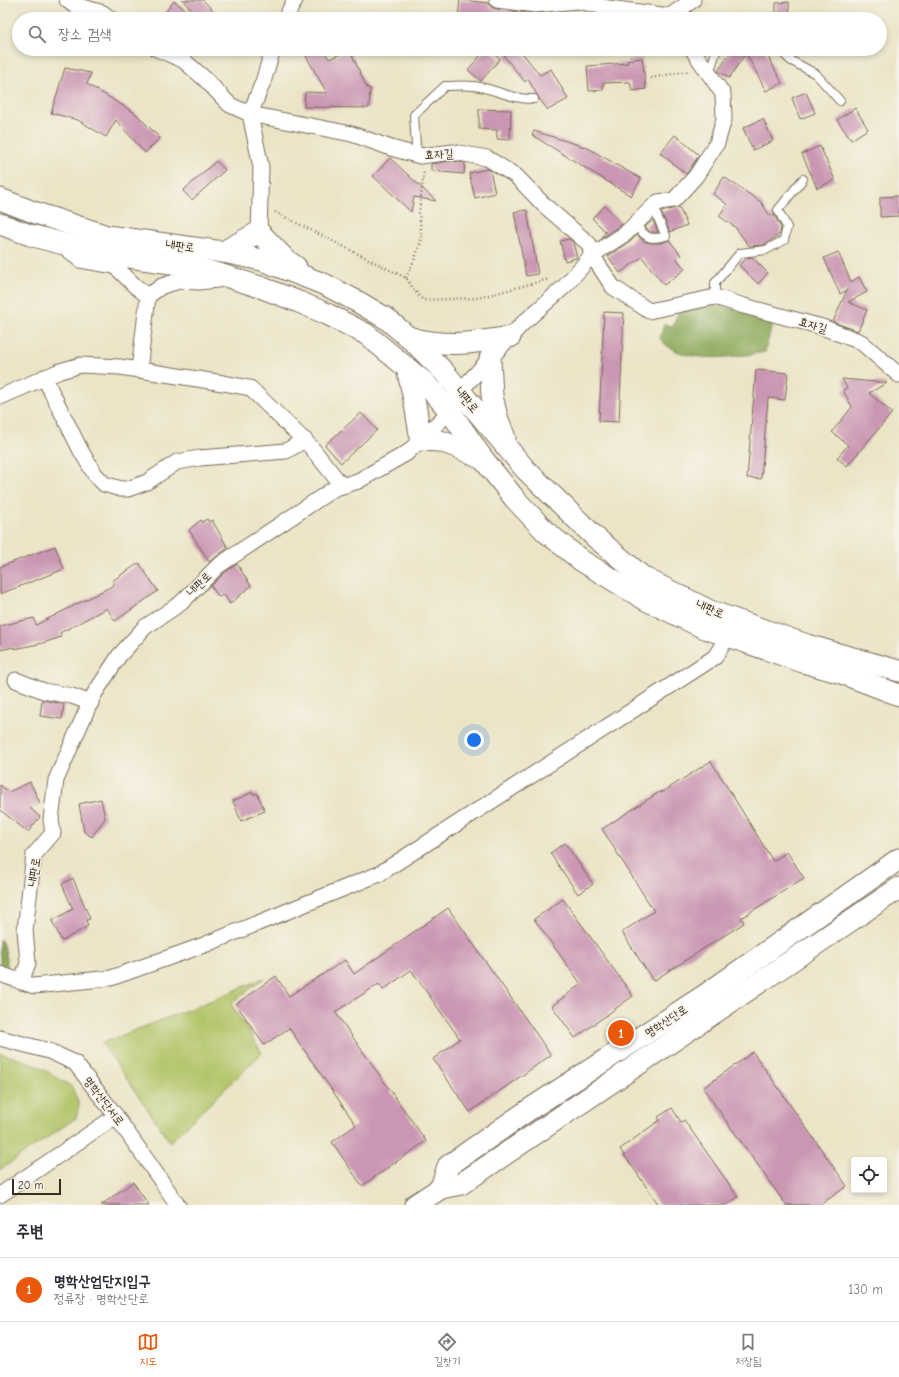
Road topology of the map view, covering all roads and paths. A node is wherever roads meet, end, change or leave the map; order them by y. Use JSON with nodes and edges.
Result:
{"nodes":[{"id":1,"x":67,"y":0,"type":"edge"},
{"id":2,"x":295,"y":0,"type":"edge"},
{"id":3,"x":497,"y":0,"type":"edge"},
{"id":4,"x":693,"y":0,"type":"edge"},
{"id":5,"x":97,"y":12,"type":"edge"},
{"id":6,"x":289,"y":12,"type":"edge"},
{"id":7,"x":634,"y":12,"type":"edge"},
{"id":8,"x":678,"y":12,"type":"edge"},
{"id":9,"x":174,"y":56,"type":"edge"},
{"id":10,"x":271,"y":56,"type":"edge"},
{"id":11,"x":697,"y":56,"type":"edge"},
{"id":12,"x":714,"y":56,"type":"edge"},
{"id":13,"x":786,"y":56,"type":"edge"},
{"id":14,"x":707,"y":70,"type":"junction"},
{"id":15,"x":651,"y":78,"type":"dead end"},
{"id":16,"x":534,"y":99,"type":"dead end"},
{"id":17,"x":840,"y":101,"type":"dead end"},
{"id":18,"x":250,"y":114,"type":"junction"},
{"id":19,"x":420,"y":156,"type":"junction"},
{"id":20,"x":803,"y":180,"type":"dead end"},
{"id":21,"x":0,"y":199,"type":"edge"},
{"id":22,"x":260,"y":204,"type":"junction"},
{"id":23,"x":653,"y":207,"type":"junction"},
{"id":24,"x":0,"y":224,"type":"edge"},
{"id":25,"x":635,"y":225,"type":"junction"},
{"id":26,"x":259,"y":232,"type":"junction"},
{"id":27,"x":62,"y":244,"type":"junction"},
{"id":28,"x":223,"y":252,"type":"junction"},
{"id":29,"x":592,"y":255,"type":"junction"},
{"id":30,"x":555,"y":277,"type":"dead end"},
{"id":31,"x":406,"y":278,"type":"junction"},
{"id":32,"x":234,"y":279,"type":"junction"},
{"id":33,"x":312,"y":280,"type":"junction"},
{"id":34,"x":148,"y":296,"type":"junction"},
{"id":35,"x":715,"y":297,"type":"junction"},
{"id":36,"x":408,"y":337,"type":"junction"},
{"id":37,"x":510,"y":337,"type":"junction"},
{"id":38,"x":490,"y":358,"type":"junction"},
{"id":39,"x":407,"y":368,"type":"junction"},
{"id":40,"x":139,"y":370,"type":"junction"},
{"id":41,"x":899,"y":375,"type":"edge"},
{"id":42,"x":44,"y":377,"type":"junction"},
{"id":43,"x":460,"y":391,"type":"junction"},
{"id":44,"x":0,"y":397,"type":"edge"},
{"id":45,"x":450,"y":411,"type":"junction"},
{"id":46,"x":305,"y":440,"type":"junction"},
{"id":47,"x":421,"y":440,"type":"junction"},
{"id":48,"x":510,"y":450,"type":"junction"},
{"id":49,"x":484,"y":460,"type":"junction"},
{"id":50,"x":342,"y":486,"type":"junction"},
{"id":51,"x":728,"y":636,"type":"junction"},
{"id":52,"x":899,"y":671,"type":"edge"},
{"id":53,"x":16,"y":680,"type":"dead end"},
{"id":54,"x":899,"y":695,"type":"edge"},
{"id":55,"x":91,"y":702,"type":"junction"},
{"id":56,"x":899,"y":859,"type":"edge"},
{"id":57,"x":899,"y":888,"type":"edge"},
{"id":58,"x":0,"y":974,"type":"edge"},
{"id":59,"x":22,"y":982,"type":"junction"},
{"id":60,"x":0,"y":1038,"type":"edge"},
{"id":61,"x":116,"y":1116,"type":"junction"},
{"id":62,"x":441,"y":1188,"type":"junction"},
{"id":63,"x":0,"y":1195,"type":"edge"},
{"id":64,"x":178,"y":1205,"type":"edge"},
{"id":65,"x":414,"y":1205,"type":"edge"}],
"edges":[{"from":1,"to":5,"type":"street"},
{"from":2,"to":6,"type":"street"},
{"from":3,"to":7,"type":"street"},
{"from":4,"to":8,"type":"street"},
{"from":9,"to":18,"type":"street","name":"효자길"},
{"from":10,"to":18,"type":"street"},
{"from":11,"to":14,"type":"street"},
{"from":12,"to":14,"type":"lane"},
{"from":13,"to":17,"type":"lane"},
{"from":14,"to":15,"type":"path"},
{"from":14,"to":23,"type":"street"},
{"from":16,"to":19,"type":"lane"},
{"from":18,"to":19,"type":"street","name":"효자길"},
{"from":18,"to":22,"type":"street"},
{"from":19,"to":29,"type":"street","name":"효자길"},
{"from":19,"to":31,"type":"path"},
{"from":20,"to":35,"type":"lane"},
{"from":21,"to":28,"type":"street","name":"내판로"},
{"from":22,"to":26,"type":"street"},
{"from":22,"to":31,"type":"path"},
{"from":23,"to":25,"type":"street"},
{"from":23,"to":25,"type":"lane"},
{"from":24,"to":27,"type":"street","name":"내판로"},
{"from":25,"to":29,"type":"street"},
{"from":26,"to":28,"type":"street"},
{"from":26,"to":33,"type":"street"},
{"from":27,"to":32,"type":"street","name":"내판로"},
{"from":27,"to":34,"type":"street"},
{"from":28,"to":33,"type":"street","name":"내판로"},
{"from":29,"to":35,"type":"street","name":"효자길"},
{"from":29,"to":37,"type":"street"},
{"from":30,"to":31,"type":"path"},
{"from":32,"to":34,"type":"street"},
{"from":32,"to":39,"type":"street","name":"내판로"},
{"from":33,"to":36,"type":"street","name":"내판로"},
{"from":34,"to":40,"type":"street"},
{"from":35,"to":41,"type":"street","name":"효자길"},
{"from":36,"to":37,"type":"street"},
{"from":36,"to":43,"type":"street","name":"내판로"},
{"from":37,"to":38,"type":"street"},
{"from":38,"to":43,"type":"street"},
{"from":38,"to":48,"type":"street"},
{"from":39,"to":45,"type":"street","name":"내판로"},
{"from":39,"to":47,"type":"street"},
{"from":40,"to":42,"type":"street"},
{"from":40,"to":46,"type":"street"},
{"from":42,"to":44,"type":"street"},
{"from":42,"to":46,"type":"street"},
{"from":43,"to":45,"type":"street"},
{"from":43,"to":48,"type":"street","name":"내판로"},
{"from":45,"to":47,"type":"street","name":"내판로"},
{"from":45,"to":49,"type":"street","name":"내판로"},
{"from":46,"to":50,"type":"street"},
{"from":47,"to":49,"type":"street"},
{"from":47,"to":50,"type":"street","name":"내판로"},
{"from":48,"to":52,"type":"street","name":"내판로"},
{"from":49,"to":51,"type":"street","name":"내판로"},
{"from":50,"to":55,"type":"street","name":"내판로"},
{"from":51,"to":54,"type":"street","name":"내판로"},
{"from":51,"to":59,"type":"street"},
{"from":53,"to":55,"type":"street"},
{"from":55,"to":59,"type":"street","name":"내판로"},
{"from":56,"to":62,"type":"street","name":"명학산단로"},
{"from":57,"to":62,"type":"street","name":"명학산단로"},
{"from":58,"to":59,"type":"street"},
{"from":60,"to":61,"type":"street","name":"명학산단서로"},
{"from":61,"to":63,"type":"street"},
{"from":61,"to":64,"type":"street","name":"명학산단서로"},
{"from":62,"to":65,"type":"street","name":"명학산단로"}]}
